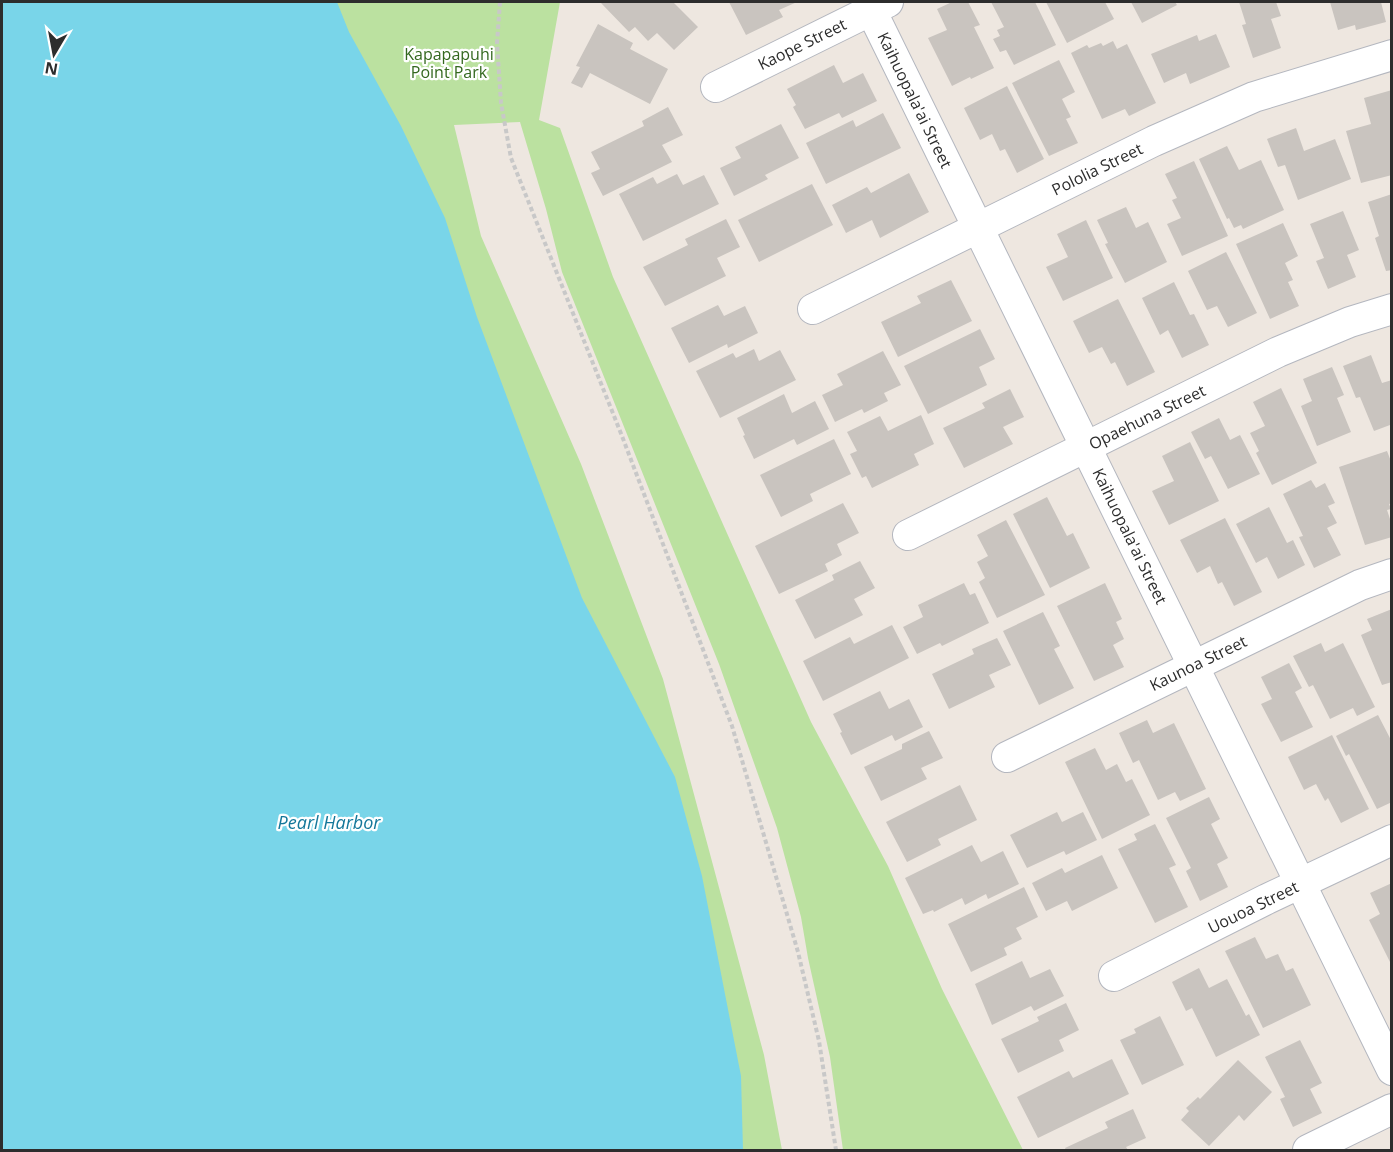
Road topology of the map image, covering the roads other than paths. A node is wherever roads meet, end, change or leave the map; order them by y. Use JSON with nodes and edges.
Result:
{"nodes":[{"id":1,"x":876,"y":4,"type":"edge"},
{"id":2,"x":1392,"y":55,"type":"edge"},
{"id":3,"x":716,"y":87,"type":"dead end"},
{"id":4,"x":978,"y":228,"type":"junction"},
{"id":5,"x":813,"y":309,"type":"dead end"},
{"id":6,"x":1392,"y":309,"type":"edge"},
{"id":7,"x":1086,"y":447,"type":"junction"},
{"id":8,"x":908,"y":535,"type":"dead end"},
{"id":9,"x":1392,"y":574,"type":"edge"},
{"id":10,"x":1193,"y":666,"type":"junction"},
{"id":11,"x":1007,"y":757,"type":"dead end"},
{"id":12,"x":1392,"y":840,"type":"edge"},
{"id":13,"x":1300,"y":884,"type":"junction"},
{"id":14,"x":1114,"y":976,"type":"dead end"},
{"id":15,"x":1392,"y":1070,"type":"edge"},
{"id":16,"x":1392,"y":1109,"type":"edge"},
{"id":17,"x":1308,"y":1150,"type":"edge"}],
"edges":[{"from":1,"to":3,"type":"street","name":"Kaope Street"},
{"from":1,"to":4,"type":"street","name":"Kaihuopala'ai Street"},
{"from":2,"to":4,"type":"street","name":"Pololia Street"},
{"from":4,"to":5,"type":"street","name":"Pololia Street"},
{"from":4,"to":7,"type":"street","name":"Kaihuopala'ai Street"},
{"from":6,"to":7,"type":"street","name":"Opaehuna Street"},
{"from":7,"to":8,"type":"street","name":"Opaehuna Street"},
{"from":7,"to":10,"type":"street","name":"Kaihuopala'ai Street"},
{"from":9,"to":10,"type":"street","name":"Kaunoa Street"},
{"from":10,"to":11,"type":"street","name":"Kaunoa Street"},
{"from":10,"to":13,"type":"street","name":"Kaihuopala'ai Street"},
{"from":12,"to":13,"type":"street","name":"Uouoa Street"},
{"from":13,"to":14,"type":"street","name":"Uouoa Street"},
{"from":13,"to":15,"type":"street","name":"Kaihuopala'ai Street"},
{"from":16,"to":17,"type":"street"}]}
